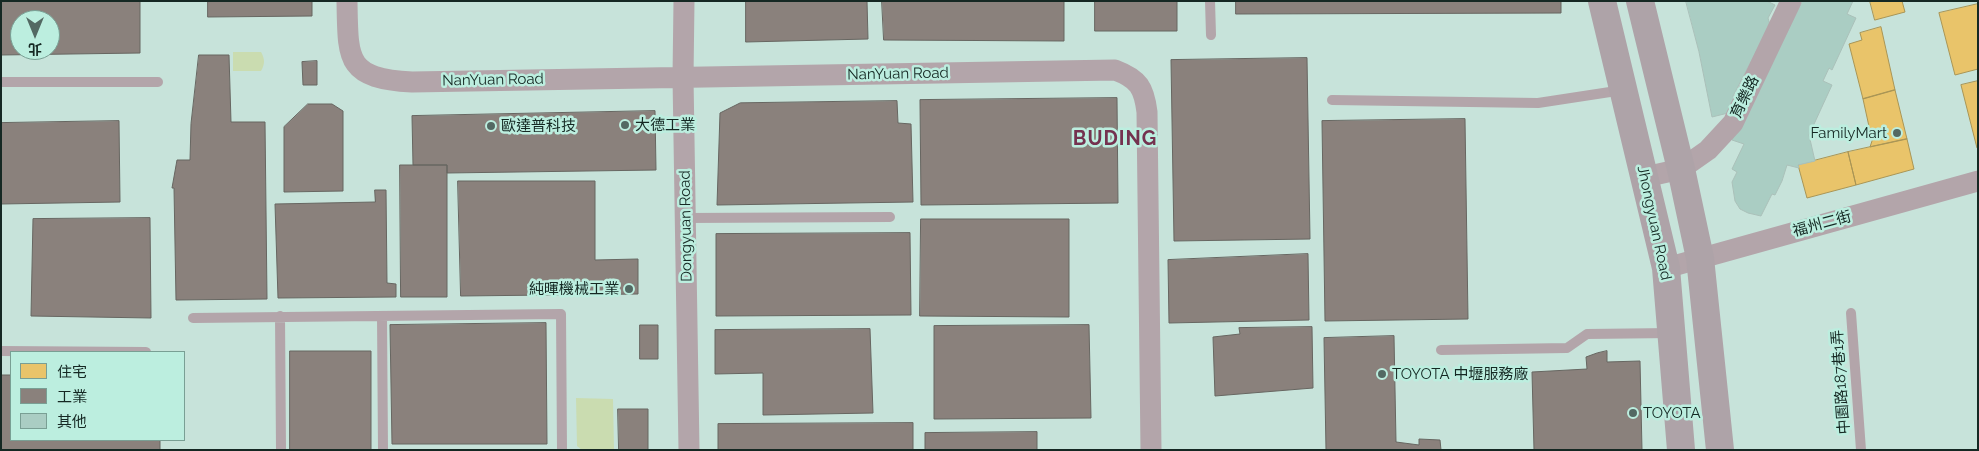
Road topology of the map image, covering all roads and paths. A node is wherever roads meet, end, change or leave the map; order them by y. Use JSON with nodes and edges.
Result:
{"nodes":[{"id":1,"x":347,"y":1,"type":"edge"},
{"id":2,"x":684,"y":1,"type":"edge"},
{"id":3,"x":1210,"y":1,"type":"edge"},
{"id":4,"x":1602,"y":1,"type":"edge"},
{"id":5,"x":1640,"y":1,"type":"edge"},
{"id":6,"x":1792,"y":1,"type":"edge"},
{"id":7,"x":1211,"y":35,"type":"dead end"},
{"id":8,"x":683,"y":77,"type":"junction"},
{"id":9,"x":1,"y":82,"type":"edge"},
{"id":10,"x":158,"y":82,"type":"dead end"},
{"id":11,"x":1623,"y":90,"type":"junction"},
{"id":12,"x":1332,"y":100,"type":"dead end"},
{"id":13,"x":1681,"y":169,"type":"junction"},
{"id":14,"x":1645,"y":177,"type":"junction"},
{"id":15,"x":1978,"y":181,"type":"edge"},
{"id":16,"x":890,"y":217,"type":"dead end"},
{"id":17,"x":686,"y":218,"type":"junction"},
{"id":18,"x":1700,"y":258,"type":"junction"},
{"id":19,"x":1666,"y":268,"type":"junction"},
{"id":20,"x":1851,"y":313,"type":"dead end"},
{"id":21,"x":280,"y":316,"type":"junction"},
{"id":22,"x":382,"y":316,"type":"junction"},
{"id":23,"x":193,"y":318,"type":"dead end"},
{"id":24,"x":1671,"y":333,"type":"junction"},
{"id":25,"x":1441,"y":350,"type":"dead end"},
{"id":26,"x":281,"y":450,"type":"edge"},
{"id":27,"x":383,"y":450,"type":"edge"},
{"id":28,"x":562,"y":450,"type":"edge"},
{"id":29,"x":690,"y":450,"type":"edge"},
{"id":30,"x":1150,"y":450,"type":"edge"},
{"id":31,"x":1681,"y":450,"type":"edge"},
{"id":32,"x":1720,"y":450,"type":"edge"},
{"id":33,"x":1861,"y":450,"type":"edge"}],
"edges":[{"from":1,"to":8,"type":"street","name":"NanYuan Road"},
{"from":2,"to":8,"type":"street","name":"Dongyuan Road"},
{"from":3,"to":7,"type":"lane"},
{"from":4,"to":11,"type":"main road","name":"Jhongyuan Road"},
{"from":5,"to":13,"type":"main road"},
{"from":6,"to":13,"type":"street","name":"育樂路"},
{"from":8,"to":17,"type":"street","name":"Dongyuan Road"},
{"from":8,"to":30,"type":"street","name":"NanYuan Road"},
{"from":9,"to":10,"type":"lane"},
{"from":11,"to":12,"type":"lane"},
{"from":11,"to":14,"type":"main road","name":"Jhongyuan Road"},
{"from":13,"to":14,"type":"street","name":"育樂路"},
{"from":13,"to":18,"type":"main road"},
{"from":14,"to":19,"type":"main road","name":"Jhongyuan Road"},
{"from":15,"to":18,"type":"street","name":"福州二街"},
{"from":16,"to":17,"type":"lane"},
{"from":17,"to":29,"type":"street","name":"Dongyuan Road"},
{"from":18,"to":19,"type":"street","name":"福州二街"},
{"from":18,"to":32,"type":"main road"},
{"from":19,"to":24,"type":"main road","name":"Jhongyuan Road"},
{"from":20,"to":33,"type":"lane","name":"中園路187巷1弄"},
{"from":21,"to":22,"type":"lane"},
{"from":21,"to":23,"type":"lane"},
{"from":21,"to":26,"type":"lane"},
{"from":22,"to":27,"type":"lane"},
{"from":22,"to":28,"type":"lane"},
{"from":24,"to":25,"type":"lane"},
{"from":24,"to":31,"type":"main road","name":"Jhongyuan Road"}]}
